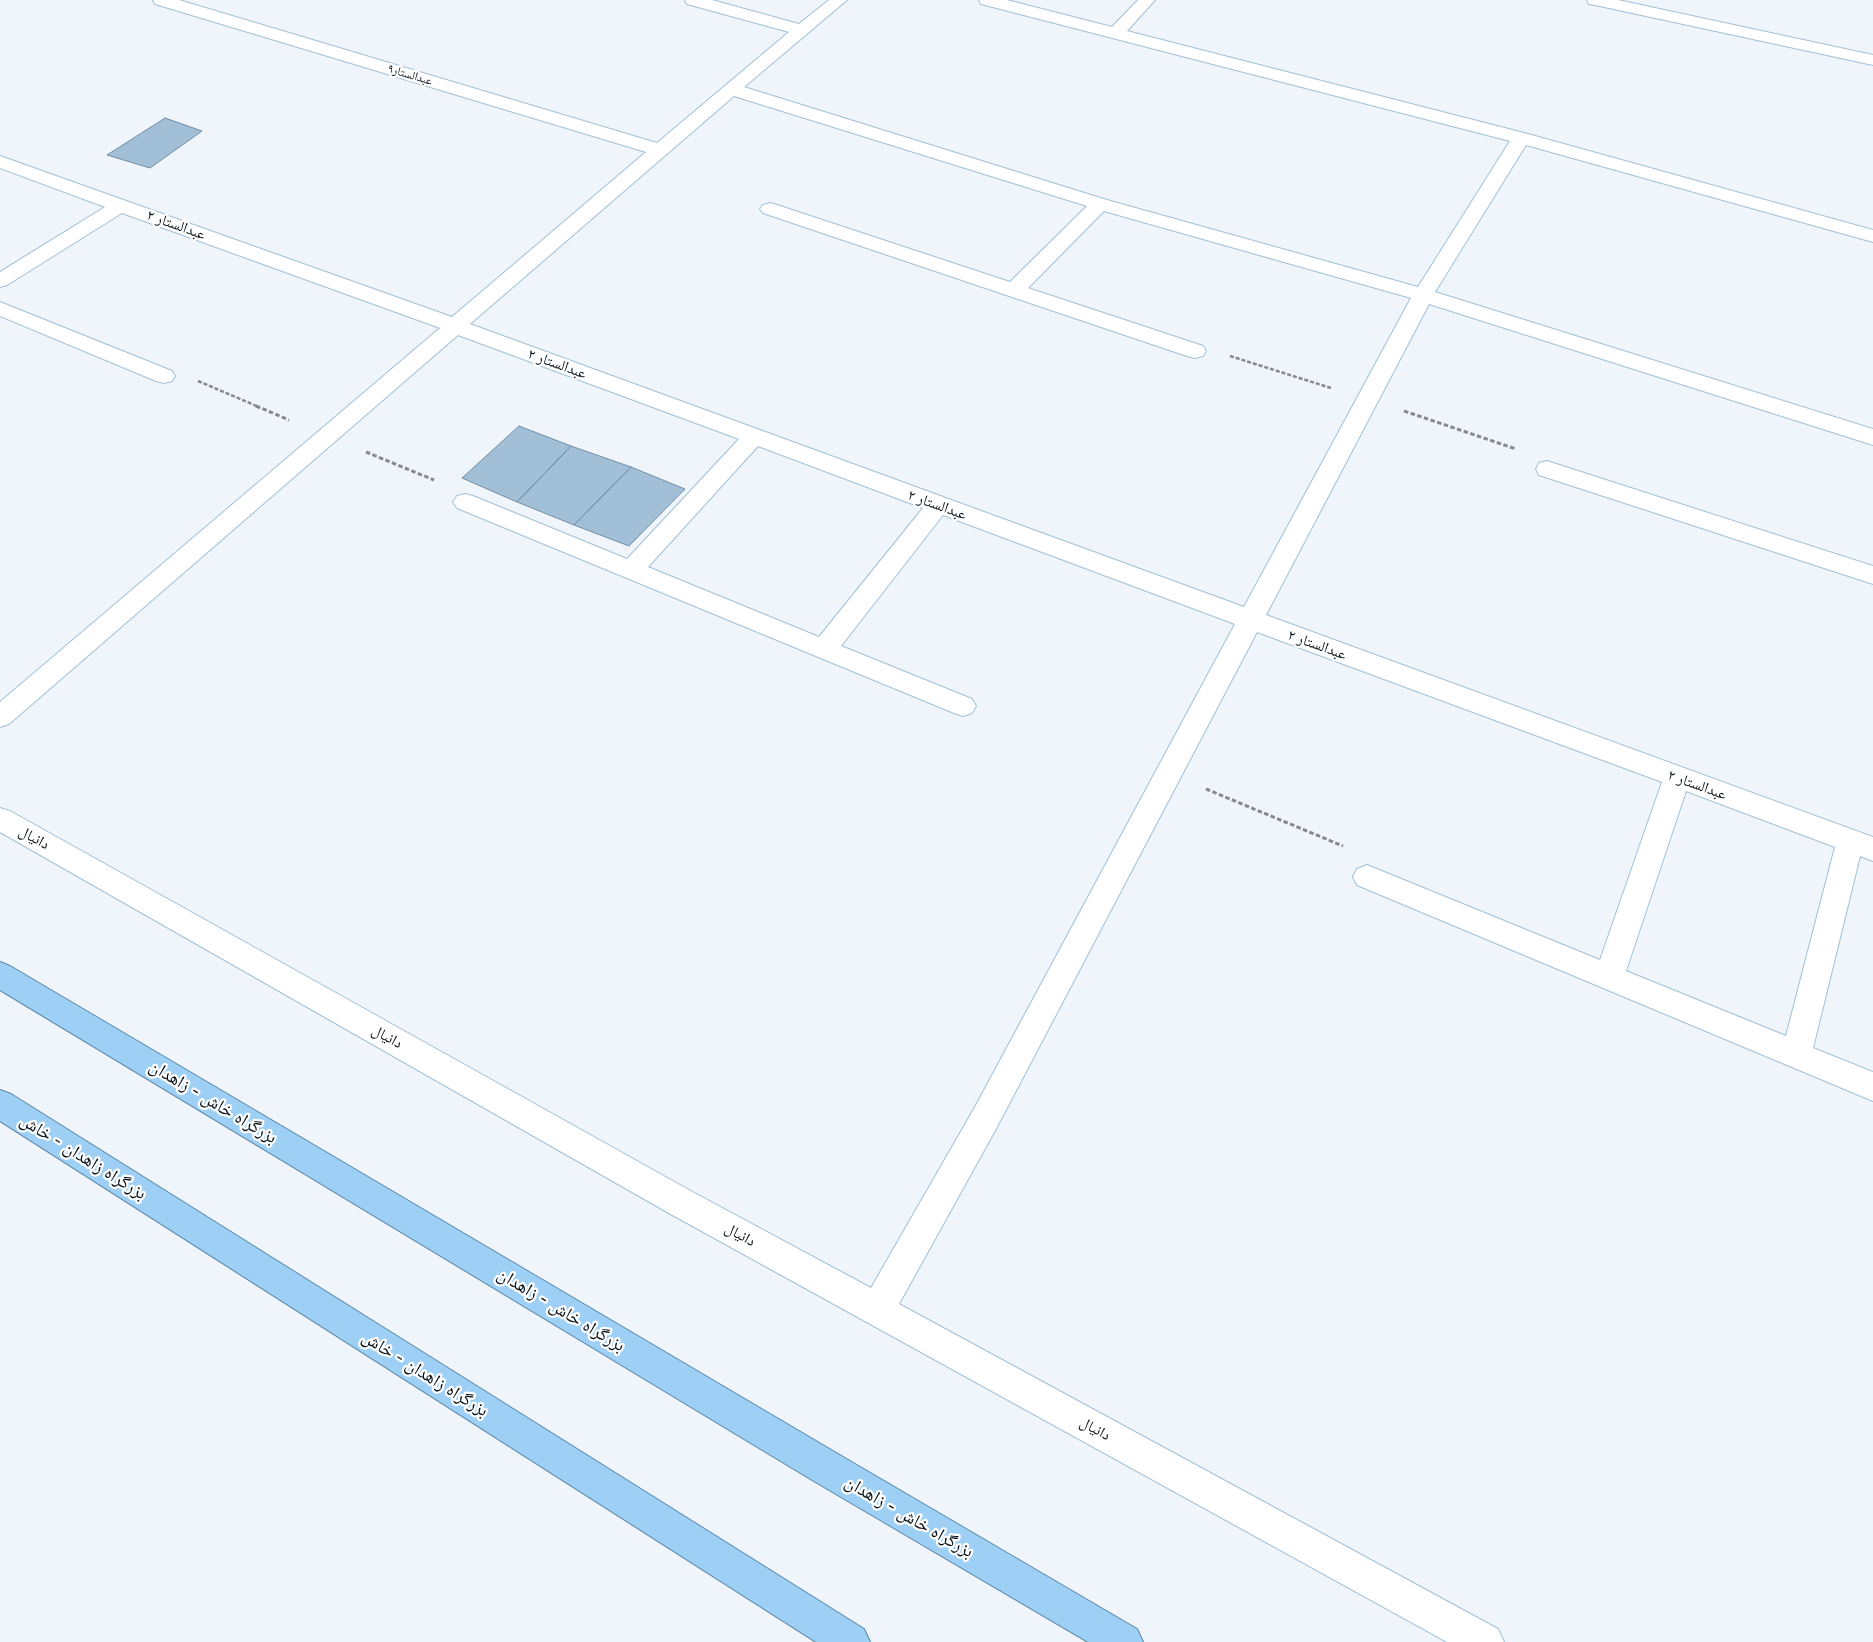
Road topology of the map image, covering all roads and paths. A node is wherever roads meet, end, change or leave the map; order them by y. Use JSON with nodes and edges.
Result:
{"nodes":[{"id":1,"x":161,"y":0,"type":"edge"},
{"id":2,"x":693,"y":0,"type":"edge"},
{"id":3,"x":839,"y":0,"type":"edge"},
{"id":4,"x":987,"y":0,"type":"edge"},
{"id":5,"x":1147,"y":0,"type":"edge"},
{"id":6,"x":1595,"y":0,"type":"edge"},
{"id":7,"x":801,"y":30,"type":"junction"},
{"id":8,"x":1116,"y":34,"type":"junction"},
{"id":9,"x":1873,"y":60,"type":"edge"},
{"id":10,"x":731,"y":89,"type":"junction"},
{"id":11,"x":1521,"y":138,"type":"junction"},
{"id":12,"x":660,"y":150,"type":"junction"},
{"id":13,"x":0,"y":162,"type":"edge"},
{"id":14,"x":1100,"y":204,"type":"junction"},
{"id":15,"x":121,"y":205,"type":"junction"},
{"id":16,"x":770,"y":209,"type":"dead end"},
{"id":17,"x":1873,"y":236,"type":"edge"},
{"id":18,"x":0,"y":281,"type":"edge"},
{"id":19,"x":1014,"y":290,"type":"junction"},
{"id":20,"x":1423,"y":295,"type":"junction"},
{"id":21,"x":0,"y":308,"type":"edge"},
{"id":22,"x":455,"y":326,"type":"junction"},
{"id":23,"x":1195,"y":350,"type":"joint"},
{"id":24,"x":164,"y":376,"type":"joint"},
{"id":25,"x":1368,"y":399,"type":"junction"},
{"id":26,"x":327,"y":436,"type":"junction"},
{"id":27,"x":754,"y":437,"type":"junction"},
{"id":28,"x":1873,"y":437,"type":"edge"},
{"id":29,"x":1547,"y":469,"type":"joint"},
{"id":30,"x":465,"y":502,"type":"joint"},
{"id":31,"x":938,"y":505,"type":"junction"},
{"id":32,"x":631,"y":570,"type":"junction"},
{"id":33,"x":1873,"y":575,"type":"edge"},
{"id":34,"x":1249,"y":620,"type":"junction"},
{"id":35,"x":824,"y":649,"type":"junction"},
{"id":36,"x":963,"y":706,"type":"dead end"},
{"id":37,"x":0,"y":717,"type":"edge"},
{"id":38,"x":1169,"y":773,"type":"junction"},
{"id":39,"x":1677,"y":778,"type":"junction"},
{"id":40,"x":0,"y":819,"type":"edge"},
{"id":41,"x":1862,"y":845,"type":"edge"},
{"id":42,"x":1367,"y":877,"type":"joint"},
{"id":43,"x":0,"y":974,"type":"edge"},
{"id":44,"x":1609,"y":977,"type":"junction"},
{"id":45,"x":1796,"y":1055,"type":"junction"},
{"id":46,"x":1873,"y":1087,"type":"edge"},
{"id":47,"x":0,"y":1104,"type":"edge"},
{"id":48,"x":878,"y":1310,"type":"junction"},
{"id":49,"x":851,"y":1642,"type":"edge"},
{"id":50,"x":1124,"y":1642,"type":"edge"},
{"id":51,"x":1484,"y":1642,"type":"edge"}],
"edges":[{"from":1,"to":12,"type":"street","name":"عبدالستار۹"},
{"from":2,"to":7,"type":"street"},
{"from":3,"to":7,"type":"street"},
{"from":4,"to":8,"type":"street"},
{"from":5,"to":8,"type":"street"},
{"from":6,"to":9,"type":"street"},
{"from":7,"to":10,"type":"street"},
{"from":8,"to":11,"type":"street"},
{"from":10,"to":12,"type":"street"},
{"from":10,"to":14,"type":"street"},
{"from":11,"to":17,"type":"street"},
{"from":11,"to":20,"type":"street"},
{"from":12,"to":22,"type":"street"},
{"from":13,"to":15,"type":"street","name":"عبدالستار ۲"},
{"from":14,"to":19,"type":"street"},
{"from":14,"to":20,"type":"street"},
{"from":15,"to":18,"type":"street"},
{"from":15,"to":22,"type":"street","name":"عبدالستار ۲"},
{"from":16,"to":19,"type":"street"},
{"from":19,"to":23,"type":"street"},
{"from":20,"to":25,"type":"street"},
{"from":20,"to":28,"type":"street"},
{"from":21,"to":24,"type":"street"},
{"from":22,"to":26,"type":"street"},
{"from":22,"to":27,"type":"street","name":"عبدالستار ۲"},
{"from":23,"to":25,"type":"path"},
{"from":24,"to":26,"type":"path"},
{"from":25,"to":29,"type":"path"},
{"from":25,"to":34,"type":"street"},
{"from":26,"to":30,"type":"path"},
{"from":26,"to":37,"type":"street"},
{"from":27,"to":31,"type":"street","name":"عبدالستار ۲"},
{"from":27,"to":32,"type":"street"},
{"from":29,"to":33,"type":"street"},
{"from":30,"to":32,"type":"street"},
{"from":31,"to":34,"type":"street","name":"عبدالستار ۲"},
{"from":31,"to":35,"type":"street"},
{"from":32,"to":35,"type":"street"},
{"from":34,"to":38,"type":"street"},
{"from":34,"to":39,"type":"street","name":"عبدالستار ۲"},
{"from":35,"to":36,"type":"street"},
{"from":38,"to":42,"type":"path"},
{"from":38,"to":48,"type":"street"},
{"from":39,"to":41,"type":"street","name":"عبدالستار ۲"},
{"from":39,"to":44,"type":"street"},
{"from":40,"to":48,"type":"street","name":"دانیال"},
{"from":41,"to":45,"type":"street"},
{"from":42,"to":44,"type":"street"},
{"from":43,"to":50,"type":"highway","name":"بزرگراه خاش - زاهدان"},
{"from":44,"to":45,"type":"street"},
{"from":45,"to":46,"type":"street"},
{"from":47,"to":49,"type":"highway","name":"بزرگراه زاهدان - خاش"},
{"from":48,"to":51,"type":"street","name":"دانیال"}]}
